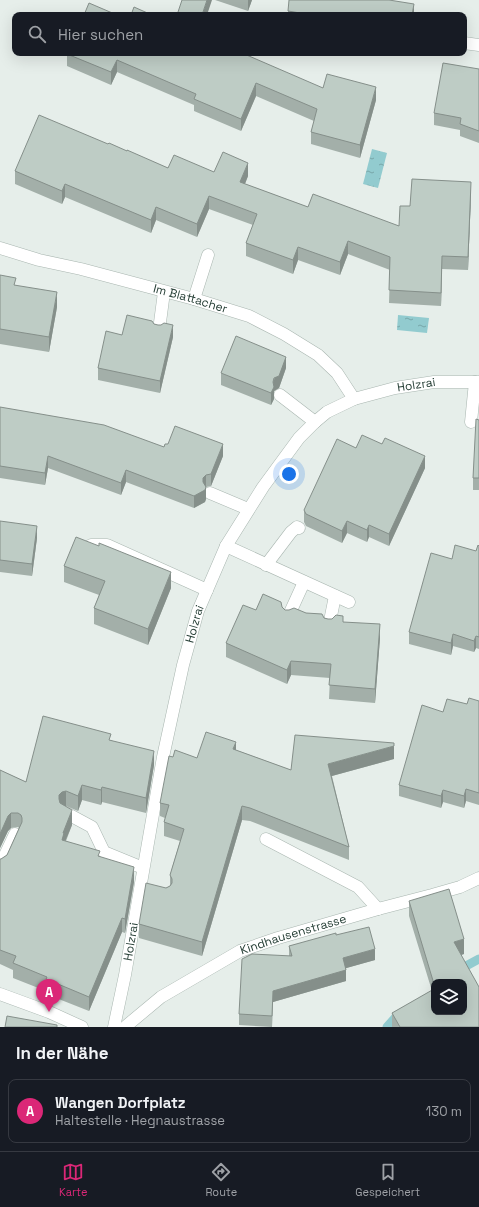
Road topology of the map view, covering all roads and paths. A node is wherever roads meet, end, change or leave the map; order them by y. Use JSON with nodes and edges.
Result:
{"nodes":[{"id":1,"x":467,"y":43,"type":"edge"},
{"id":2,"x":479,"y":45,"type":"edge"},
{"id":3,"x":0,"y":248,"type":"edge"},
{"id":4,"x":208,"y":255,"type":"dead end"},
{"id":5,"x":164,"y":292,"type":"junction"},
{"id":6,"x":194,"y":300,"type":"junction"},
{"id":7,"x":159,"y":330,"type":"edge"},
{"id":8,"x":477,"y":382,"type":"edge"},
{"id":9,"x":280,"y":395,"type":"dead end"},
{"id":10,"x":354,"y":398,"type":"junction"},
{"id":11,"x":315,"y":422,"type":"junction"},
{"id":12,"x":471,"y":422,"type":"dead end"},
{"id":13,"x":210,"y":493,"type":"dead end"},
{"id":14,"x":248,"y":509,"type":"junction"},
{"id":15,"x":299,"y":528,"type":"dead end"},
{"id":16,"x":91,"y":545,"type":"edge"},
{"id":17,"x":226,"y":546,"type":"junction"},
{"id":18,"x":266,"y":565,"type":"junction"},
{"id":19,"x":304,"y":582,"type":"junction"},
{"id":20,"x":207,"y":590,"type":"junction"},
{"id":21,"x":335,"y":596,"type":"junction"},
{"id":22,"x":349,"y":602,"type":"dead end"},
{"id":23,"x":288,"y":617,"type":"edge"},
{"id":24,"x":329,"y":626,"type":"edge"},
{"id":25,"x":149,"y":753,"type":"edge"},
{"id":26,"x":163,"y":757,"type":"junction"},
{"id":27,"x":66,"y":813,"type":"edge"},
{"id":28,"x":15,"y":834,"type":"edge"},
{"id":29,"x":266,"y":839,"type":"dead end"},
{"id":30,"x":0,"y":866,"type":"edge"},
{"id":31,"x":143,"y":868,"type":"junction"},
{"id":32,"x":479,"y":878,"type":"edge"},
{"id":33,"x":140,"y":886,"type":"junction"},
{"id":34,"x":152,"y":890,"type":"edge"},
{"id":35,"x":378,"y":909,"type":"junction"},
{"id":36,"x":0,"y":994,"type":"edge"},
{"id":37,"x":82,"y":1027,"type":"edge"},
{"id":38,"x":114,"y":1027,"type":"edge"},
{"id":39,"x":125,"y":1027,"type":"edge"}],
"edges":[{"from":1,"to":2,"type":"street"},
{"from":3,"to":5,"type":"street","name":"Im Blattacher"},
{"from":4,"to":6,"type":"street"},
{"from":5,"to":6,"type":"street","name":"Im Blattacher"},
{"from":5,"to":7,"type":"street"},
{"from":6,"to":10,"type":"street","name":"Im Blattacher"},
{"from":8,"to":10,"type":"street","name":"Holzrai"},
{"from":8,"to":12,"type":"street"},
{"from":9,"to":11,"type":"street"},
{"from":10,"to":11,"type":"street","name":"Holzrai"},
{"from":11,"to":14,"type":"street","name":"Holzrai"},
{"from":13,"to":14,"type":"street"},
{"from":14,"to":17,"type":"street","name":"Holzrai"},
{"from":15,"to":18,"type":"street"},
{"from":16,"to":20,"type":"street"},
{"from":17,"to":18,"type":"street"},
{"from":17,"to":20,"type":"street","name":"Holzrai"},
{"from":18,"to":19,"type":"street"},
{"from":19,"to":21,"type":"street"},
{"from":19,"to":23,"type":"street"},
{"from":20,"to":26,"type":"street","name":"Holzrai"},
{"from":21,"to":22,"type":"street"},
{"from":21,"to":24,"type":"street"},
{"from":25,"to":26,"type":"street"},
{"from":26,"to":31,"type":"street","name":"Holzrai"},
{"from":27,"to":31,"type":"street"},
{"from":28,"to":30,"type":"street"},
{"from":29,"to":35,"type":"street"},
{"from":31,"to":33,"type":"street","name":"Holzrai"},
{"from":32,"to":35,"type":"street","name":"Kindhausenstrasse"},
{"from":33,"to":34,"type":"street"},
{"from":33,"to":38,"type":"street","name":"Holzrai"},
{"from":35,"to":39,"type":"street","name":"Kindhausenstrasse"},
{"from":36,"to":37,"type":"street"}]}
